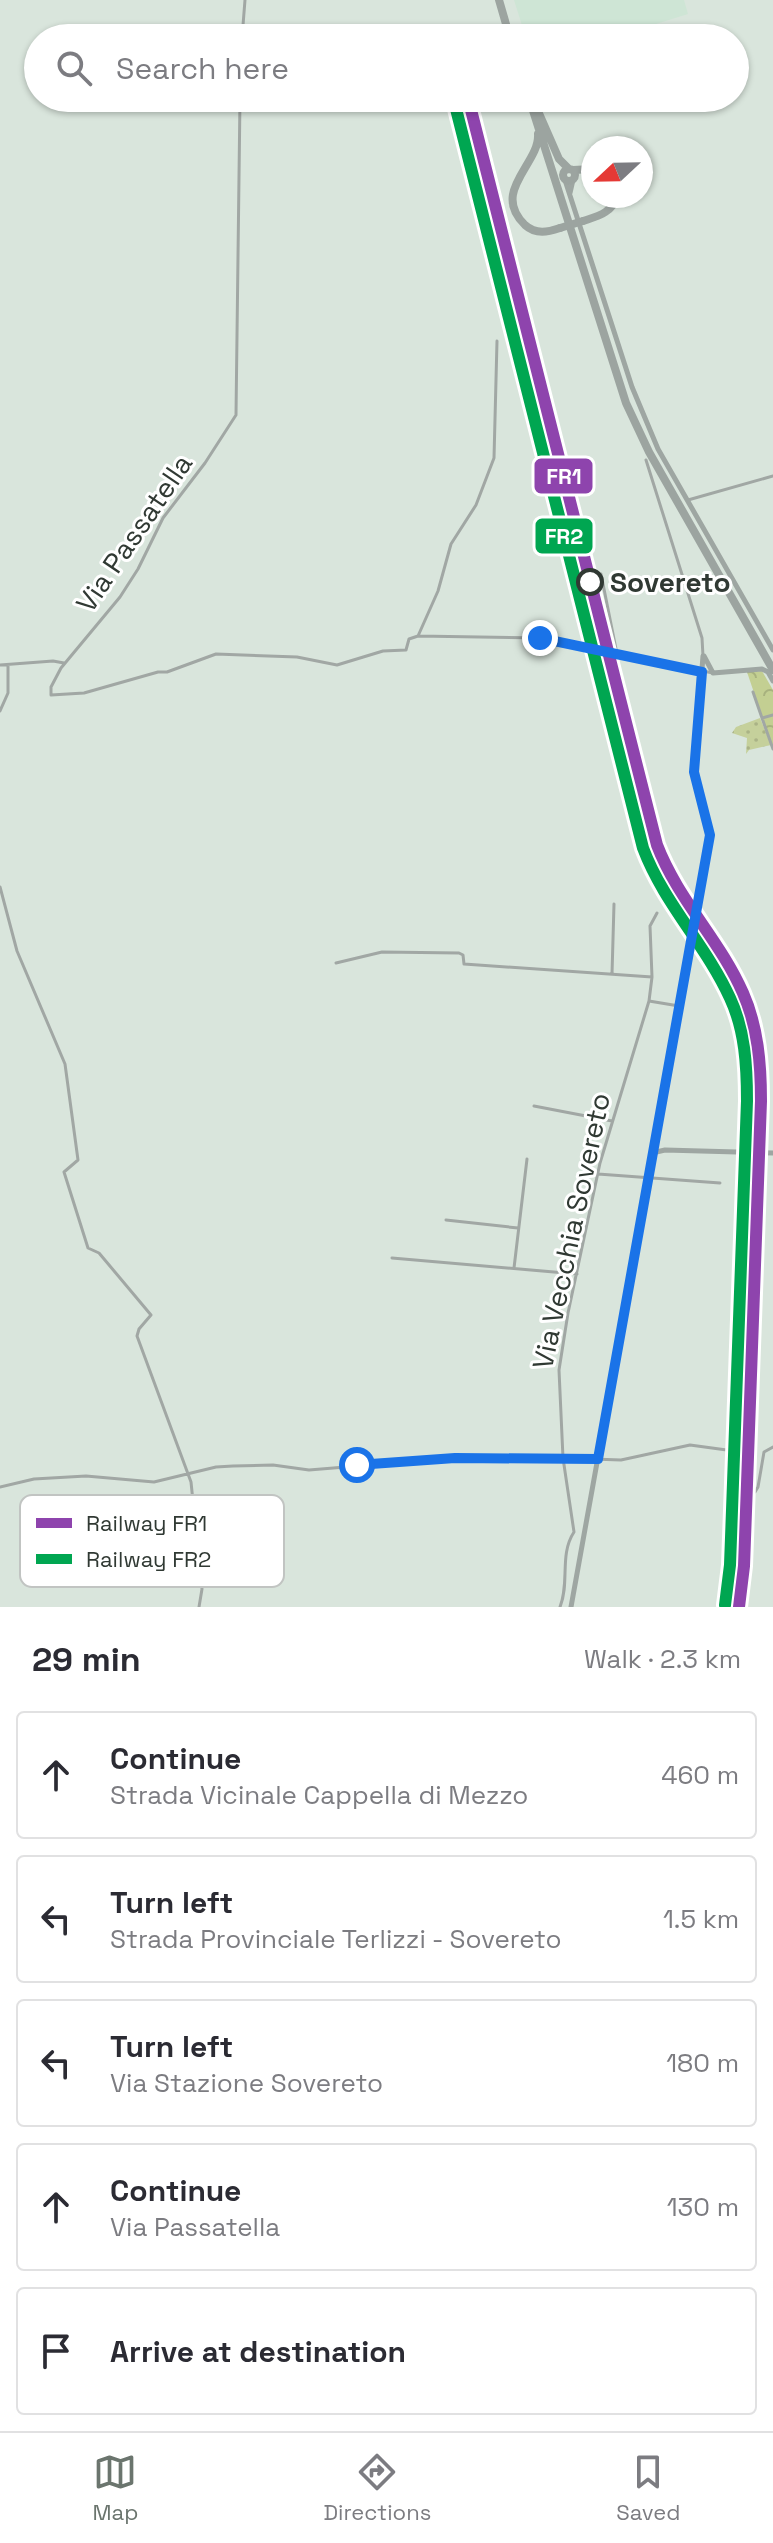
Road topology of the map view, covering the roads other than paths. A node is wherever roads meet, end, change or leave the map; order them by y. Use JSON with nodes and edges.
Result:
{"nodes":[{"id":1,"x":245,"y":0,"type":"edge"},
{"id":2,"x":501,"y":0,"type":"edge"},
{"id":3,"x":243,"y":24,"type":"edge"},
{"id":4,"x":509,"y":24,"type":"edge"},
{"id":5,"x":240,"y":112,"type":"edge"},
{"id":6,"x":533,"y":112,"type":"edge"},
{"id":7,"x":535,"y":112,"type":"edge"},
{"id":8,"x":538,"y":112,"type":"edge"},
{"id":9,"x":538,"y":112,"type":"edge"},
{"id":10,"x":527,"y":164,"type":"junction"},
{"id":11,"x":581,"y":172,"type":"edge"},
{"id":12,"x":571,"y":175,"type":"junction"},
{"id":13,"x":563,"y":206,"type":"junction"},
{"id":14,"x":611,"y":208,"type":"edge"},
{"id":15,"x":497,"y":341,"type":"dead end"},
{"id":16,"x":646,"y":460,"type":"dead end"},
{"id":17,"x":773,"y":476,"type":"edge"},
{"id":18,"x":688,"y":500,"type":"junction"},
{"id":19,"x":601,"y":574,"type":"dead end"},
{"id":20,"x":418,"y":636,"type":"junction"},
{"id":21,"x":773,"y":650,"type":"edge"},
{"id":22,"x":617,"y":654,"type":"junction"},
{"id":23,"x":703,"y":656,"type":"junction"},
{"id":24,"x":773,"y":661,"type":"edge"},
{"id":25,"x":64,"y":663,"type":"junction"},
{"id":26,"x":0,"y":665,"type":"edge"},
{"id":27,"x":8,"y":665,"type":"junction"},
{"id":28,"x":768,"y":670,"type":"edge"},
{"id":29,"x":702,"y":672,"type":"junction"},
{"id":30,"x":713,"y":673,"type":"junction"},
{"id":31,"x":773,"y":681,"type":"edge"},
{"id":32,"x":753,"y":692,"type":"dead end"},
{"id":33,"x":0,"y":711,"type":"edge"},
{"id":34,"x":773,"y":715,"type":"edge"},
{"id":35,"x":762,"y":718,"type":"junction"},
{"id":36,"x":773,"y":749,"type":"edge"},
{"id":37,"x":0,"y":887,"type":"edge"},
{"id":38,"x":614,"y":904,"type":"dead end"},
{"id":39,"x":657,"y":913,"type":"dead end"},
{"id":40,"x":336,"y":963,"type":"dead end"},
{"id":41,"x":612,"y":974,"type":"junction"},
{"id":42,"x":652,"y":977,"type":"junction"},
{"id":43,"x":649,"y":1001,"type":"junction"},
{"id":44,"x":679,"y":1006,"type":"junction"},
{"id":45,"x":534,"y":1106,"type":"dead end"},
{"id":46,"x":612,"y":1121,"type":"junction"},
{"id":47,"x":653,"y":1150,"type":"junction"},
{"id":48,"x":773,"y":1153,"type":"edge"},
{"id":49,"x":527,"y":1159,"type":"dead end"},
{"id":50,"x":598,"y":1174,"type":"junction"},
{"id":51,"x":648,"y":1178,"type":"junction"},
{"id":52,"x":720,"y":1183,"type":"dead end"},
{"id":53,"x":446,"y":1220,"type":"dead end"},
{"id":54,"x":518,"y":1228,"type":"junction"},
{"id":55,"x":392,"y":1258,"type":"dead end"},
{"id":56,"x":514,"y":1268,"type":"junction"},
{"id":57,"x":577,"y":1274,"type":"junction"},
{"id":58,"x":773,"y":1447,"type":"edge"},
{"id":59,"x":563,"y":1459,"type":"junction"},
{"id":60,"x":598,"y":1459,"type":"junction"},
{"id":61,"x":188,"y":1474,"type":"junction"},
{"id":62,"x":0,"y":1487,"type":"edge"},
{"id":63,"x":193,"y":1495,"type":"edge"},
{"id":64,"x":574,"y":1532,"type":"junction"},
{"id":65,"x":583,"y":1538,"type":"junction"},
{"id":66,"x":202,"y":1587,"type":"edge"},
{"id":67,"x":199,"y":1607,"type":"edge"},
{"id":68,"x":560,"y":1607,"type":"edge"},
{"id":69,"x":571,"y":1607,"type":"edge"}],
"edges":[{"from":1,"to":3,"type":"street"},
{"from":2,"to":4,"type":"highway"},
{"from":5,"to":25,"type":"street","name":"Via Passatella"},
{"from":6,"to":10,"type":"highway"},
{"from":7,"to":13,"type":"highway"},
{"from":8,"to":12,"type":"highway"},
{"from":9,"to":24,"type":"highway"},
{"from":10,"to":13,"type":"highway"},
{"from":10,"to":14,"type":"highway","bridge":true},
{"from":11,"to":12,"type":"highway"},
{"from":12,"to":18,"type":"street"},
{"from":13,"to":28,"type":"highway"},
{"from":15,"to":20,"type":"street"},
{"from":16,"to":23,"type":"street"},
{"from":17,"to":18,"type":"street"},
{"from":18,"to":21,"type":"street"},
{"from":19,"to":22,"type":"street"},
{"from":20,"to":22,"type":"street","name":"Via Passatella"},
{"from":20,"to":25,"type":"street","name":"Via Passatella"},
{"from":22,"to":29,"type":"street","name":"Via Passatella"},
{"from":23,"to":29,"type":"street"},
{"from":23,"to":30,"type":"street"},
{"from":25,"to":27,"type":"street"},
{"from":26,"to":27,"type":"street"},
{"from":27,"to":33,"type":"street"},
{"from":28,"to":30,"type":"street"},
{"from":28,"to":31,"type":"street"},
{"from":29,"to":30,"type":"street","name":"Via Passatella"},
{"from":29,"to":44,"type":"street"},
{"from":32,"to":35,"type":"street"},
{"from":34,"to":35,"type":"street"},
{"from":35,"to":36,"type":"street"},
{"from":37,"to":61,"type":"street"},
{"from":38,"to":41,"type":"street"},
{"from":39,"to":42,"type":"street","name":"Via Vecchia Sovereto"},
{"from":40,"to":41,"type":"street"},
{"from":41,"to":42,"type":"street"},
{"from":42,"to":43,"type":"street","name":"Via Vecchia Sovereto"},
{"from":43,"to":44,"type":"street"},
{"from":43,"to":46,"type":"street","name":"Via Vecchia Sovereto"},
{"from":44,"to":47,"type":"street"},
{"from":45,"to":46,"type":"street"},
{"from":46,"to":50,"type":"street","name":"Via Vecchia Sovereto"},
{"from":47,"to":48,"type":"street"},
{"from":47,"to":51,"type":"street"},
{"from":49,"to":54,"type":"street"},
{"from":50,"to":51,"type":"street"},
{"from":50,"to":57,"type":"street","name":"Via Vecchia Sovereto"},
{"from":51,"to":52,"type":"street"},
{"from":51,"to":60,"type":"street"},
{"from":53,"to":54,"type":"street"},
{"from":54,"to":56,"type":"street"},
{"from":55,"to":56,"type":"street"},
{"from":56,"to":57,"type":"street"},
{"from":57,"to":59,"type":"street","name":"Via Vecchia Sovereto"},
{"from":58,"to":60,"type":"street"},
{"from":59,"to":60,"type":"street"},
{"from":59,"to":61,"type":"street"},
{"from":59,"to":64,"type":"street","name":"Via Vecchia Sovereto"},
{"from":60,"to":65,"type":"street"},
{"from":61,"to":62,"type":"street"},
{"from":61,"to":63,"type":"street"},
{"from":64,"to":65,"type":"street"},
{"from":64,"to":68,"type":"street","name":"Via Vecchia Sovereto"},
{"from":65,"to":69,"type":"street"},
{"from":66,"to":67,"type":"street"}]}
